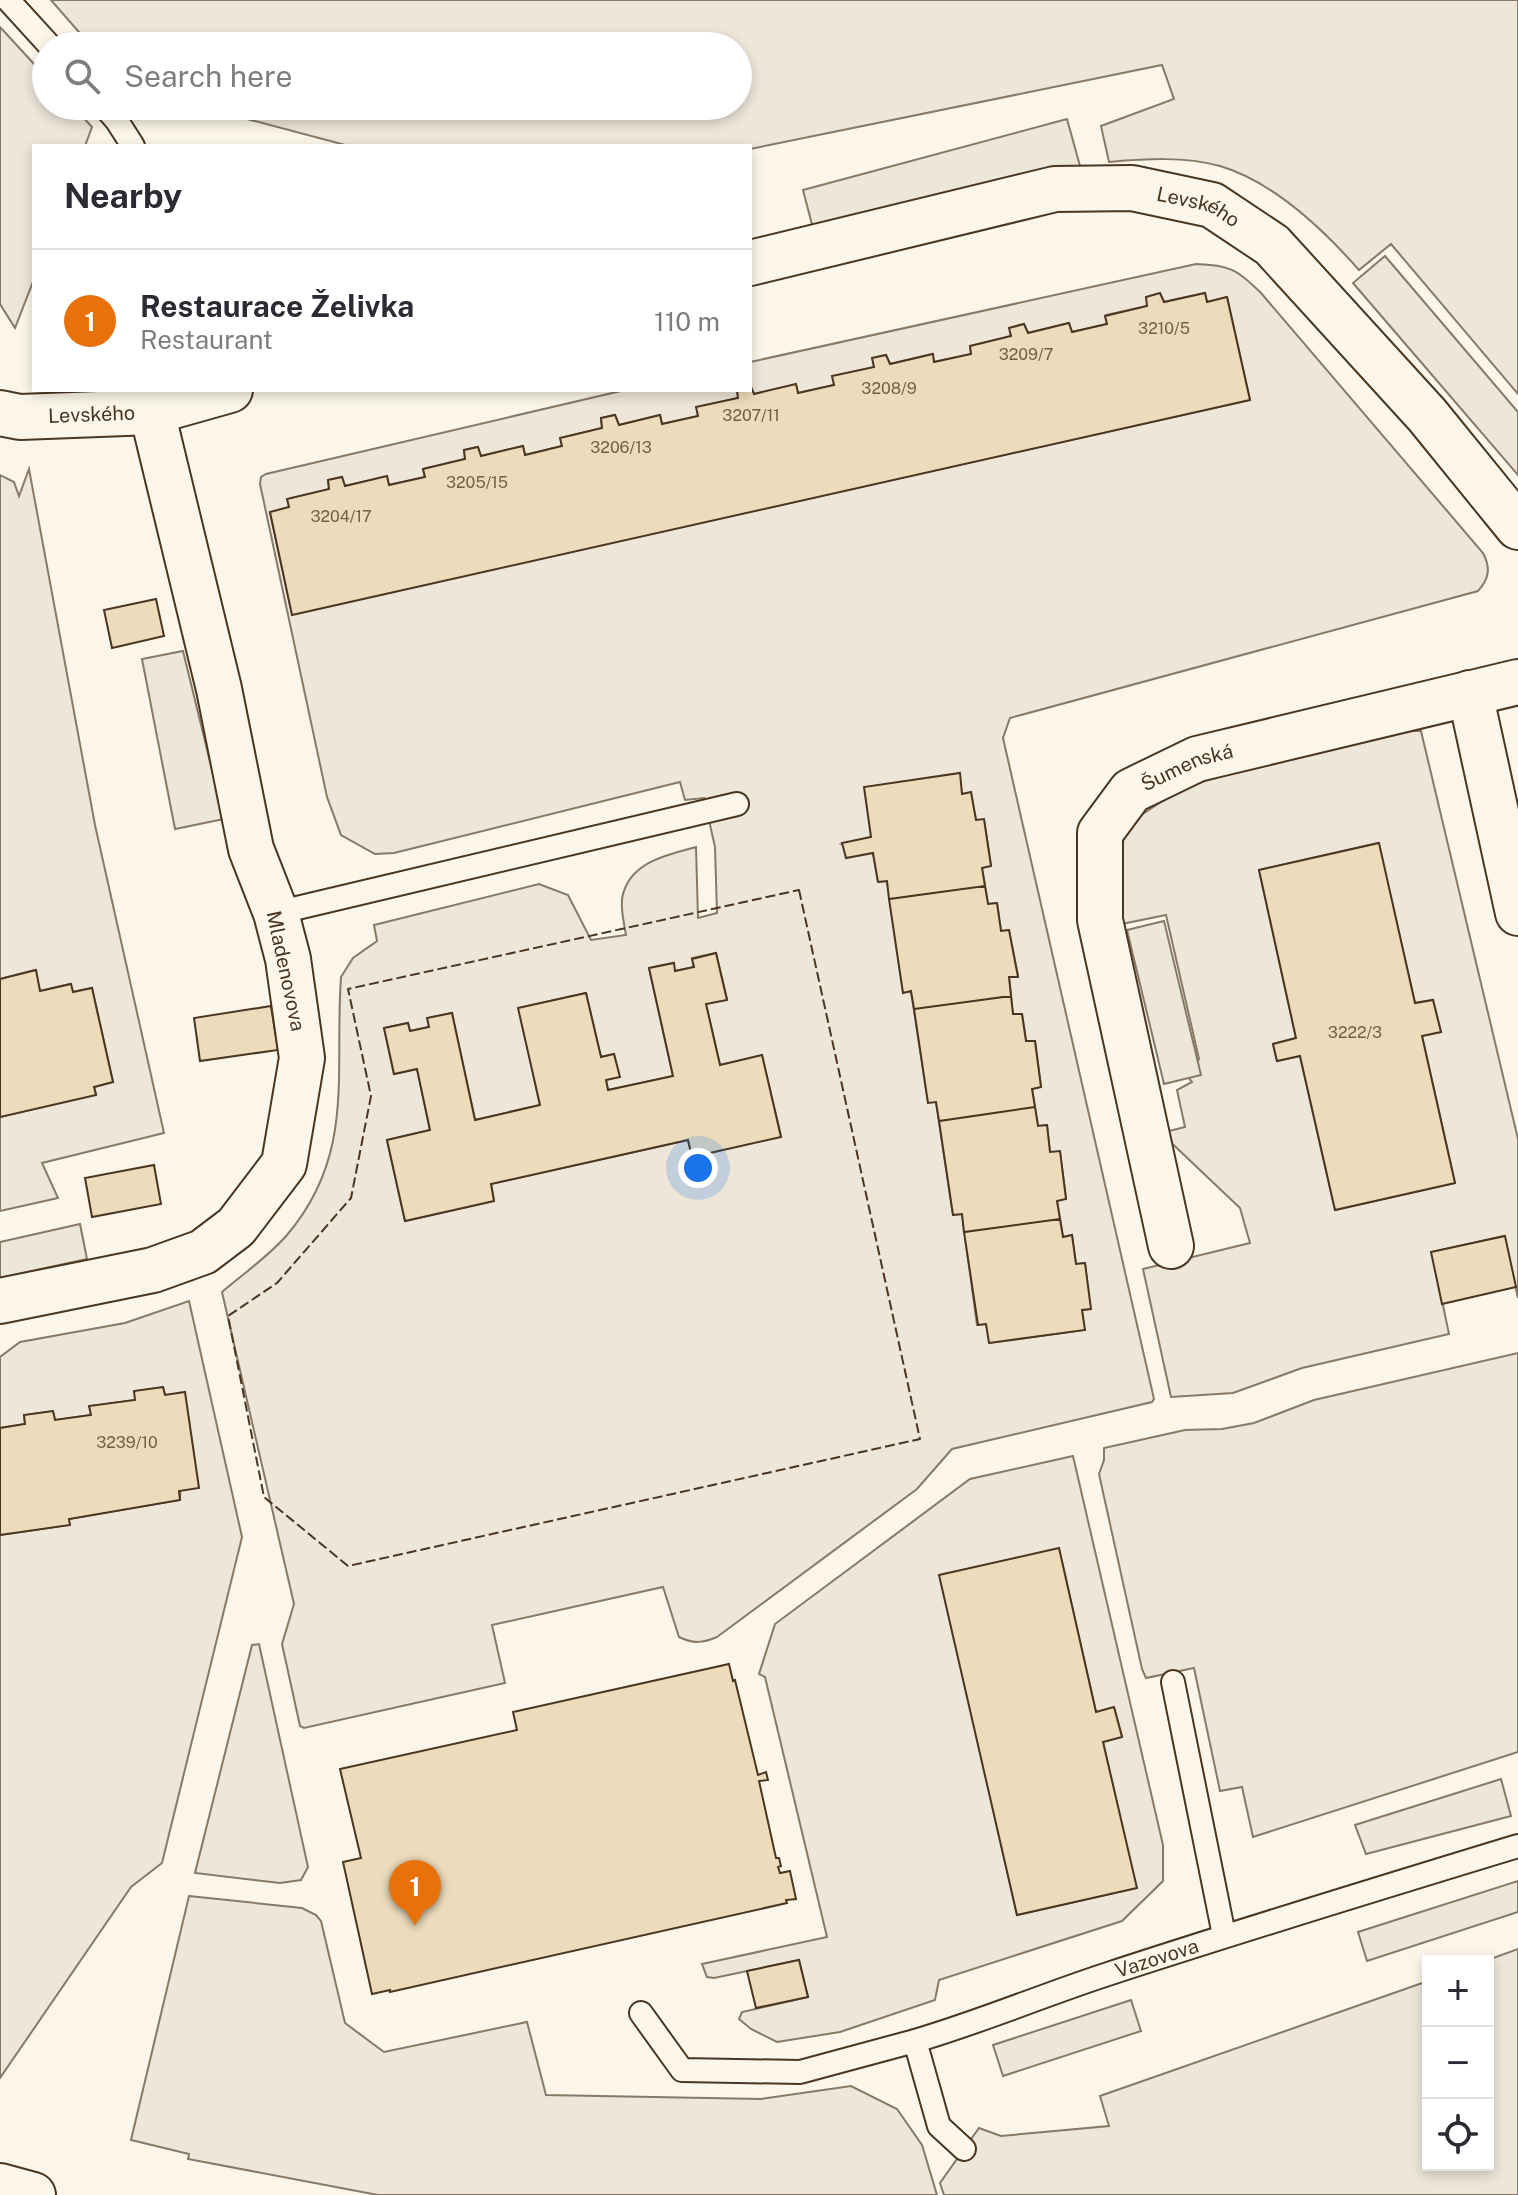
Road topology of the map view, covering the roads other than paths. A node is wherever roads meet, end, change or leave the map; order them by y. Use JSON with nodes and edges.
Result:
{"nodes":[{"id":1,"x":8,"y":0,"type":"edge"},
{"id":2,"x":37,"y":32,"type":"edge"},
{"id":3,"x":116,"y":120,"type":"edge"},
{"id":4,"x":132,"y":144,"type":"edge"},
{"id":5,"x":752,"y":263,"type":"edge"},
{"id":6,"x":223,"y":392,"type":"edge"},
{"id":7,"x":152,"y":412,"type":"junction"},
{"id":8,"x":0,"y":413,"type":"edge"},
{"id":9,"x":1518,"y":527,"type":"edge"},
{"id":10,"x":1518,"y":682,"type":"edge"},
{"id":11,"x":1470,"y":693,"type":"junction"},
{"id":12,"x":737,"y":804,"type":"dead end"},
{"id":13,"x":276,"y":913,"type":"junction"},
{"id":14,"x":1518,"y":913,"type":"edge"},
{"id":15,"x":1171,"y":1246,"type":"dead end"},
{"id":16,"x":0,"y":1301,"type":"edge"},
{"id":17,"x":1173,"y":1682,"type":"dead end"},
{"id":18,"x":1518,"y":1846,"type":"edge"},
{"id":19,"x":1224,"y":1935,"type":"junction"},
{"id":20,"x":641,"y":2013,"type":"dead end"},
{"id":21,"x":915,"y":2041,"type":"junction"},
{"id":22,"x":964,"y":2149,"type":"dead end"},
{"id":23,"x":0,"y":2186,"type":"edge"},
{"id":24,"x":33,"y":2195,"type":"edge"}],
"edges":[{"from":1,"to":2,"type":"lane"},
{"from":3,"to":4,"type":"lane"},
{"from":5,"to":9,"type":"street","name":"Levského"},
{"from":6,"to":7,"type":"street","name":"Levského"},
{"from":7,"to":8,"type":"street","name":"Levského"},
{"from":7,"to":13,"type":"street","name":"Mladenovova"},
{"from":10,"to":11,"type":"street","name":"Šumenská"},
{"from":11,"to":14,"type":"street"},
{"from":11,"to":15,"type":"street","name":"Šumenská"},
{"from":12,"to":13,"type":"lane"},
{"from":13,"to":16,"type":"street","name":"Mladenovova"},
{"from":17,"to":19,"type":"lane"},
{"from":18,"to":19,"type":"lane","name":"Vazovova"},
{"from":19,"to":21,"type":"lane","name":"Vazovova"},
{"from":20,"to":21,"type":"lane","name":"Vazovova"},
{"from":21,"to":22,"type":"lane"},
{"from":23,"to":24,"type":"street"}]}
